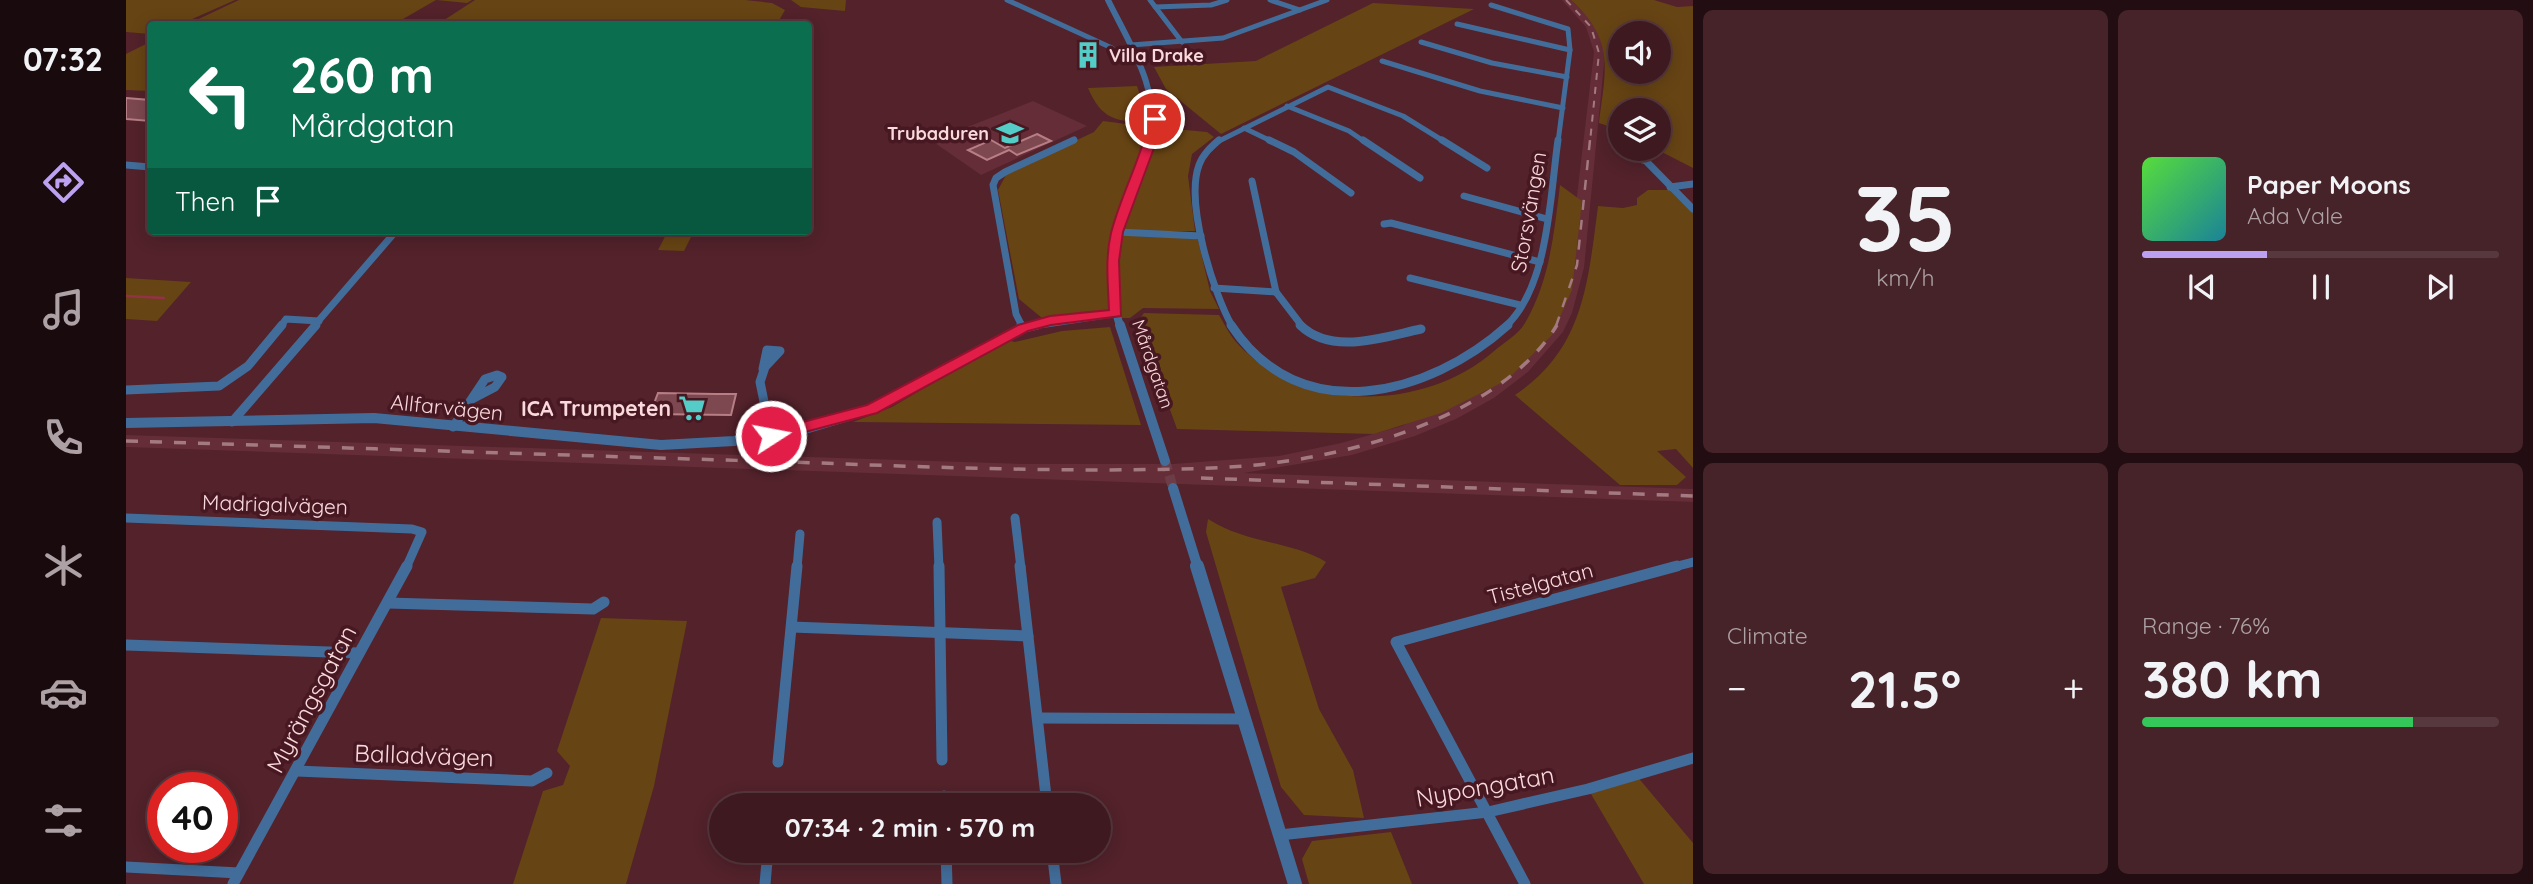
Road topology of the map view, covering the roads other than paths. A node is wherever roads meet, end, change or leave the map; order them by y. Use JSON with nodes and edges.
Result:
{"nodes":[{"id":1,"x":1007,"y":0,"type":"edge"},
{"id":2,"x":1108,"y":0,"type":"edge"},
{"id":3,"x":1150,"y":0,"type":"edge"},
{"id":4,"x":1227,"y":0,"type":"edge"},
{"id":5,"x":1270,"y":0,"type":"edge"},
{"id":6,"x":1327,"y":0,"type":"edge"},
{"id":7,"x":1491,"y":5,"type":"dead end"},
{"id":8,"x":1155,"y":7,"type":"junction"},
{"id":9,"x":1300,"y":10,"type":"junction"},
{"id":10,"x":1457,"y":24,"type":"dead end"},
{"id":11,"x":1421,"y":42,"type":"dead end"},
{"id":12,"x":1182,"y":43,"type":"junction"},
{"id":13,"x":1131,"y":45,"type":"junction"},
{"id":14,"x":1112,"y":48,"type":"dead end"},
{"id":15,"x":1570,"y":50,"type":"junction"},
{"id":16,"x":1382,"y":61,"type":"dead end"},
{"id":17,"x":1567,"y":77,"type":"junction"},
{"id":18,"x":1287,"y":106,"type":"junction"},
{"id":19,"x":1563,"y":108,"type":"junction"},
{"id":20,"x":1244,"y":128,"type":"junction"},
{"id":21,"x":1074,"y":140,"type":"dead end"},
{"id":22,"x":1646,"y":161,"type":"edge"},
{"id":23,"x":126,"y":165,"type":"edge"},
{"id":24,"x":147,"y":167,"type":"edge"},
{"id":25,"x":1487,"y":168,"type":"dead end"},
{"id":26,"x":1420,"y":178,"type":"dead end"},
{"id":27,"x":1252,"y":181,"type":"dead end"},
{"id":28,"x":1693,"y":184,"type":"edge"},
{"id":29,"x":1670,"y":187,"type":"junction"},
{"id":30,"x":1351,"y":193,"type":"dead end"},
{"id":31,"x":1464,"y":197,"type":"dead end"},
{"id":32,"x":1693,"y":209,"type":"edge"},
{"id":33,"x":1547,"y":219,"type":"junction"},
{"id":34,"x":1384,"y":224,"type":"dead end"},
{"id":35,"x":1117,"y":232,"type":"junction"},
{"id":36,"x":393,"y":235,"type":"edge"},
{"id":37,"x":1201,"y":236,"type":"junction"},
{"id":38,"x":1540,"y":262,"type":"junction"},
{"id":39,"x":1410,"y":278,"type":"dead end"},
{"id":40,"x":1214,"y":288,"type":"junction"},
{"id":41,"x":1276,"y":292,"type":"junction"},
{"id":42,"x":1520,"y":305,"type":"junction"},
{"id":43,"x":1116,"y":313,"type":"junction"},
{"id":44,"x":319,"y":321,"type":"junction"},
{"id":45,"x":1023,"y":328,"type":"junction"},
{"id":46,"x":1421,"y":329,"type":"dead end"},
{"id":47,"x":763,"y":369,"type":"dead end"},
{"id":48,"x":126,"y":390,"type":"edge"},
{"id":49,"x":472,"y":399,"type":"dead end"},
{"id":50,"x":232,"y":422,"type":"junction"},
{"id":51,"x":126,"y":423,"type":"edge"},
{"id":52,"x":453,"y":427,"type":"junction"},
{"id":53,"x":771,"y":436,"type":"junction"},
{"id":54,"x":1165,"y":461,"type":"tunnel mouth"},
{"id":55,"x":1173,"y":488,"type":"tunnel mouth"},
{"id":56,"x":126,"y":518,"type":"edge"},
{"id":57,"x":1015,"y":518,"type":"dead end"},
{"id":58,"x":937,"y":522,"type":"dead end"},
{"id":59,"x":422,"y":532,"type":"joint"},
{"id":60,"x":800,"y":534,"type":"dead end"},
{"id":61,"x":1693,"y":562,"type":"edge"},
{"id":62,"x":388,"y":603,"type":"junction"},
{"id":63,"x":604,"y":603,"type":"dead end"},
{"id":64,"x":792,"y":627,"type":"junction"},
{"id":65,"x":942,"y":633,"type":"junction"},
{"id":66,"x":1028,"y":636,"type":"junction"},
{"id":67,"x":126,"y":645,"type":"edge"},
{"id":68,"x":359,"y":653,"type":"junction"},
{"id":69,"x":1039,"y":718,"type":"junction"},
{"id":70,"x":1245,"y":719,"type":"junction"},
{"id":71,"x":1693,"y":758,"type":"edge"},
{"id":72,"x":942,"y":760,"type":"dead end"},
{"id":73,"x":778,"y":762,"type":"dead end"},
{"id":74,"x":298,"y":771,"type":"junction"},
{"id":75,"x":547,"y":773,"type":"dead end"},
{"id":76,"x":1046,"y":793,"type":"edge"},
{"id":77,"x":1488,"y":812,"type":"junction"},
{"id":78,"x":1280,"y":835,"type":"junction"},
{"id":79,"x":767,"y":863,"type":"edge"},
{"id":80,"x":946,"y":863,"type":"edge"},
{"id":81,"x":1054,"y":863,"type":"edge"},
{"id":82,"x":126,"y":867,"type":"edge"},
{"id":83,"x":236,"y":878,"type":"edge"},
{"id":84,"x":765,"y":884,"type":"edge"},
{"id":85,"x":947,"y":884,"type":"edge"},
{"id":86,"x":1056,"y":884,"type":"edge"},
{"id":87,"x":1295,"y":884,"type":"edge"},
{"id":88,"x":1525,"y":884,"type":"edge"}],
"edges":[{"from":1,"to":14,"type":"street"},
{"from":2,"to":13,"type":"street","name":"Mårdgatan"},
{"from":3,"to":8,"type":"street"},
{"from":4,"to":8,"type":"street"},
{"from":5,"to":9,"type":"street"},
{"from":6,"to":9,"type":"street"},
{"from":7,"to":15,"type":"street","name":"Storsvängen"},
{"from":8,"to":12,"type":"street"},
{"from":9,"to":12,"type":"street"},
{"from":10,"to":15,"type":"street"},
{"from":11,"to":17,"type":"street"},
{"from":12,"to":13,"type":"street"},
{"from":13,"to":35,"type":"street","name":"Mårdgatan"},
{"from":15,"to":17,"type":"street","name":"Storsvängen"},
{"from":16,"to":19,"type":"street"},
{"from":17,"to":19,"type":"street","name":"Storsvängen"},
{"from":18,"to":20,"type":"street","name":"Storsvängen"},
{"from":18,"to":25,"type":"street","name":"Storsvängen"},
{"from":18,"to":26,"type":"street"},
{"from":19,"to":33,"type":"street","name":"Storsvängen"},
{"from":20,"to":30,"type":"street"},
{"from":20,"to":37,"type":"street","name":"Storsvängen"},
{"from":21,"to":45,"type":"street"},
{"from":22,"to":29,"type":"street"},
{"from":23,"to":24,"type":"street"},
{"from":27,"to":41,"type":"street"},
{"from":28,"to":29,"type":"street"},
{"from":29,"to":32,"type":"street"},
{"from":31,"to":33,"type":"street"},
{"from":33,"to":38,"type":"street","name":"Storsvängen"},
{"from":34,"to":38,"type":"street"},
{"from":35,"to":37,"type":"street"},
{"from":35,"to":43,"type":"street","name":"Mårdgatan"},
{"from":36,"to":44,"type":"street"},
{"from":37,"to":40,"type":"street","name":"Storsvängen"},
{"from":38,"to":42,"type":"street","name":"Storsvängen"},
{"from":39,"to":42,"type":"street"},
{"from":40,"to":41,"type":"street"},
{"from":40,"to":42,"type":"street","name":"Storsvängen"},
{"from":41,"to":46,"type":"street"},
{"from":43,"to":45,"type":"street","name":"Allfarvägen"},
{"from":43,"to":54,"type":"street","name":"Mårdgatan"},
{"from":44,"to":48,"type":"street"},
{"from":44,"to":50,"type":"street"},
{"from":45,"to":53,"type":"street","name":"Allfarvägen"},
{"from":47,"to":53,"type":"street"},
{"from":49,"to":52,"type":"street"},
{"from":50,"to":51,"type":"street","name":"Allfarvägen"},
{"from":50,"to":52,"type":"street","name":"Allfarvägen"},
{"from":52,"to":53,"type":"street","name":"Allfarvägen"},
{"from":55,"to":70,"type":"street"},
{"from":56,"to":59,"type":"street","name":"Madrigalvägen"},
{"from":57,"to":66,"type":"street"},
{"from":58,"to":65,"type":"street"},
{"from":59,"to":62,"type":"street","name":"Myrängsgatan"},
{"from":60,"to":64,"type":"street"},
{"from":61,"to":77,"type":"street","name":"Tistelgatan"},
{"from":62,"to":63,"type":"street"},
{"from":62,"to":68,"type":"street","name":"Myrängsgatan"},
{"from":64,"to":65,"type":"street"},
{"from":64,"to":73,"type":"street"},
{"from":65,"to":66,"type":"street"},
{"from":65,"to":72,"type":"street"},
{"from":66,"to":69,"type":"street"},
{"from":67,"to":68,"type":"street"},
{"from":68,"to":74,"type":"street","name":"Myrängsgatan"},
{"from":69,"to":70,"type":"street"},
{"from":69,"to":76,"type":"street"},
{"from":70,"to":78,"type":"street"},
{"from":71,"to":77,"type":"street","name":"Nypongatan"},
{"from":74,"to":75,"type":"street","name":"Balladvägen"},
{"from":74,"to":83,"type":"street","name":"Myrängsgatan"},
{"from":77,"to":78,"type":"street","name":"Nypongatan"},
{"from":77,"to":88,"type":"street"},
{"from":78,"to":87,"type":"street"},
{"from":79,"to":84,"type":"street"},
{"from":80,"to":85,"type":"street"},
{"from":81,"to":86,"type":"street"},
{"from":82,"to":83,"type":"street"}]}
